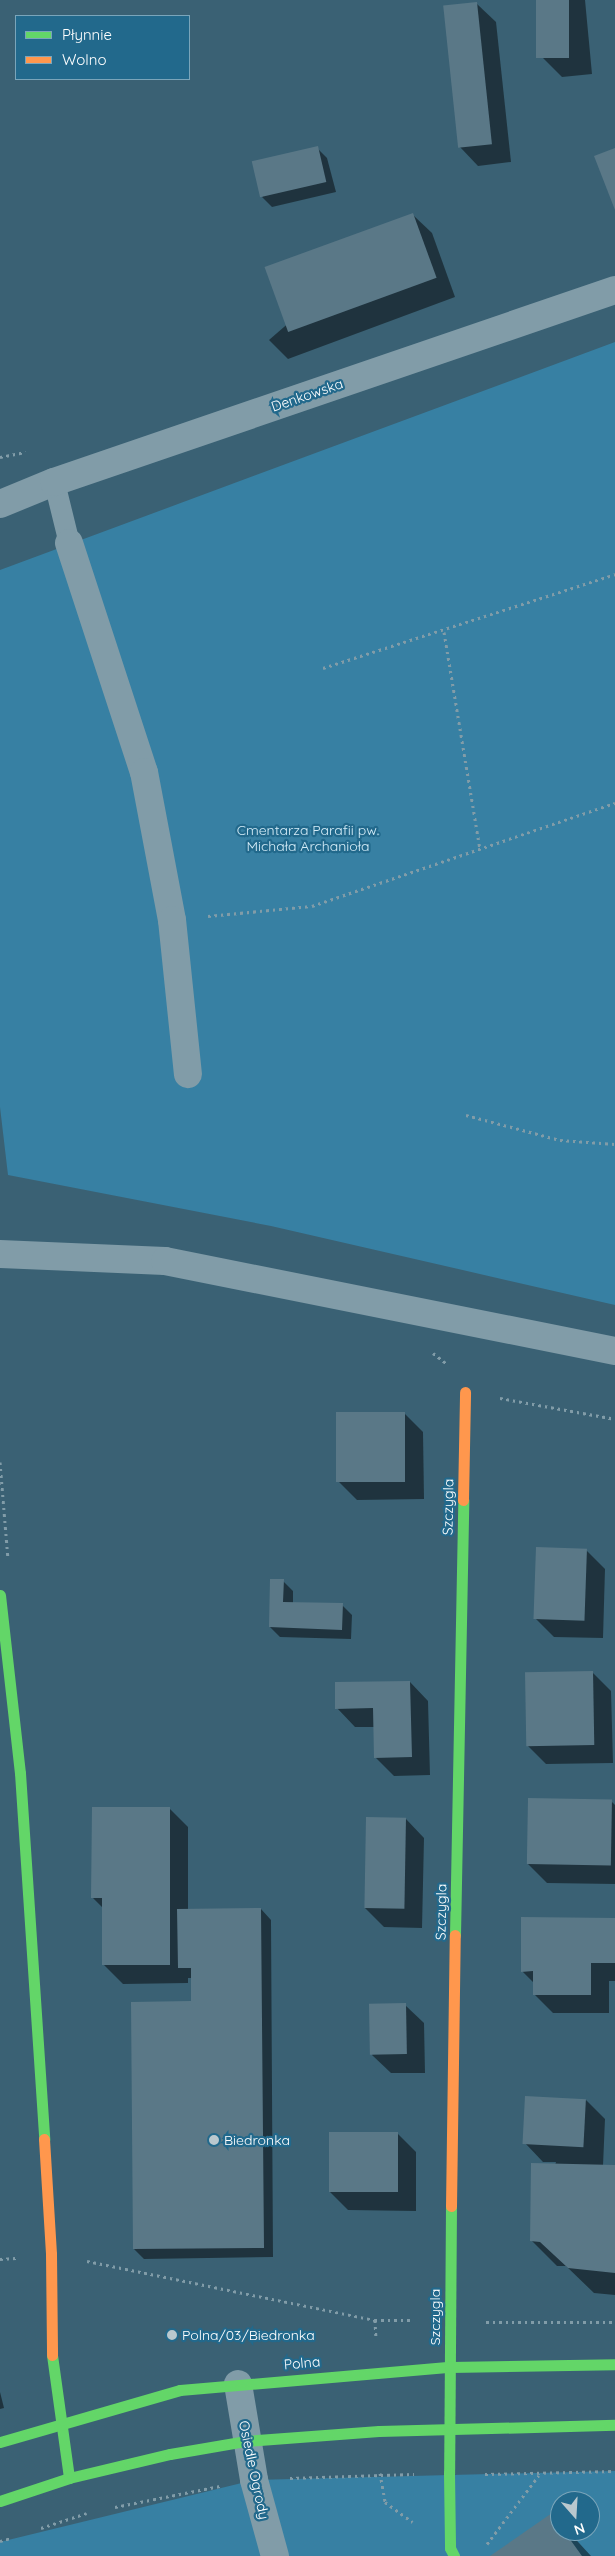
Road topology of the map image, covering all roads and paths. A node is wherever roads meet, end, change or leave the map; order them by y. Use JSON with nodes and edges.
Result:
{"nodes":[{"id":1,"x":615,"y":290,"type":"edge"},
{"id":2,"x":54,"y":482,"type":"junction"},
{"id":3,"x":0,"y":504,"type":"edge"},
{"id":4,"x":69,"y":543,"type":"joint"},
{"id":5,"x":615,"y":574,"type":"edge"},
{"id":6,"x":444,"y":632,"type":"junction"},
{"id":7,"x":323,"y":668,"type":"dead end"},
{"id":8,"x":615,"y":803,"type":"edge"},
{"id":9,"x":480,"y":849,"type":"junction"},
{"id":10,"x":172,"y":920,"type":"junction"},
{"id":11,"x":188,"y":1074,"type":"dead end"},
{"id":12,"x":466,"y":1115,"type":"dead end"},
{"id":13,"x":615,"y":1144,"type":"edge"},
{"id":14,"x":0,"y":1254,"type":"edge"},
{"id":15,"x":615,"y":1351,"type":"edge"},
{"id":16,"x":465,"y":1392,"type":"dead end"},
{"id":17,"x":0,"y":1595,"type":"edge"},
{"id":18,"x":51,"y":2254,"type":"junction"},
{"id":19,"x":450,"y":2321,"type":"junction"},
{"id":20,"x":615,"y":2322,"type":"edge"},
{"id":21,"x":615,"y":2364,"type":"edge"},
{"id":22,"x":450,"y":2366,"type":"junction"},
{"id":23,"x":238,"y":2384,"type":"junction"},
{"id":24,"x":59,"y":2423,"type":"junction"},
{"id":25,"x":615,"y":2425,"type":"edge"},
{"id":26,"x":448,"y":2431,"type":"junction"},
{"id":27,"x":245,"y":2441,"type":"junction"},
{"id":28,"x":0,"y":2442,"type":"edge"},
{"id":29,"x":615,"y":2471,"type":"edge"},
{"id":30,"x":448,"y":2473,"type":"junction"},
{"id":31,"x":380,"y":2474,"type":"junction"},
{"id":32,"x":539,"y":2475,"type":"junction"},
{"id":33,"x":69,"y":2478,"type":"junction"},
{"id":34,"x":254,"y":2480,"type":"junction"},
{"id":35,"x":0,"y":2501,"type":"edge"},
{"id":36,"x":106,"y":2509,"type":"dead end"},
{"id":37,"x":96,"y":2510,"type":"dead end"},
{"id":38,"x":35,"y":2530,"type":"dead end"},
{"id":39,"x":18,"y":2536,"type":"dead end"},
{"id":40,"x":0,"y":2542,"type":"edge"},
{"id":41,"x":483,"y":2549,"type":"dead end"},
{"id":42,"x":452,"y":2552,"type":"edge"},
{"id":43,"x":275,"y":2556,"type":"edge"}],
"edges":[{"from":1,"to":2,"type":"street","name":"Denkowska"},
{"from":2,"to":3,"type":"street","name":"Denkowska"},
{"from":2,"to":4,"type":"lane"},
{"from":4,"to":10,"type":"street"},
{"from":5,"to":6,"type":"path"},
{"from":6,"to":7,"type":"path"},
{"from":6,"to":9,"type":"path"},
{"from":8,"to":9,"type":"path"},
{"from":9,"to":10,"type":"path"},
{"from":10,"to":11,"type":"street"},
{"from":12,"to":13,"type":"path"},
{"from":14,"to":15,"type":"street"},
{"from":16,"to":19,"type":"street","name":"Szczygla"},
{"from":17,"to":18,"type":"street"},
{"from":18,"to":19,"type":"path"},
{"from":18,"to":24,"type":"street"},
{"from":19,"to":20,"type":"path"},
{"from":19,"to":22,"type":"street","name":"Szczygla"},
{"from":21,"to":22,"type":"street","name":"Polna"},
{"from":22,"to":23,"type":"street","name":"Polna"},
{"from":22,"to":26,"type":"street","name":"Szczygla"},
{"from":23,"to":24,"type":"street","name":"Polna"},
{"from":23,"to":27,"type":"street","name":"Osiedle Ogrody"},
{"from":24,"to":28,"type":"street","name":"Polna"},
{"from":24,"to":33,"type":"street"},
{"from":25,"to":26,"type":"street"},
{"from":26,"to":27,"type":"street"},
{"from":26,"to":30,"type":"street"},
{"from":27,"to":33,"type":"street"},
{"from":27,"to":34,"type":"street","name":"Osiedle Ogrody"},
{"from":29,"to":32,"type":"path"},
{"from":30,"to":31,"type":"path"},
{"from":30,"to":32,"type":"path"},
{"from":30,"to":42,"type":"street"},
{"from":31,"to":34,"type":"path"},
{"from":31,"to":42,"type":"path"},
{"from":32,"to":41,"type":"path"},
{"from":33,"to":35,"type":"street"},
{"from":34,"to":36,"type":"path"},
{"from":34,"to":43,"type":"street","name":"Osiedle Ogrody"},
{"from":37,"to":38,"type":"path"},
{"from":39,"to":40,"type":"path"}]}
